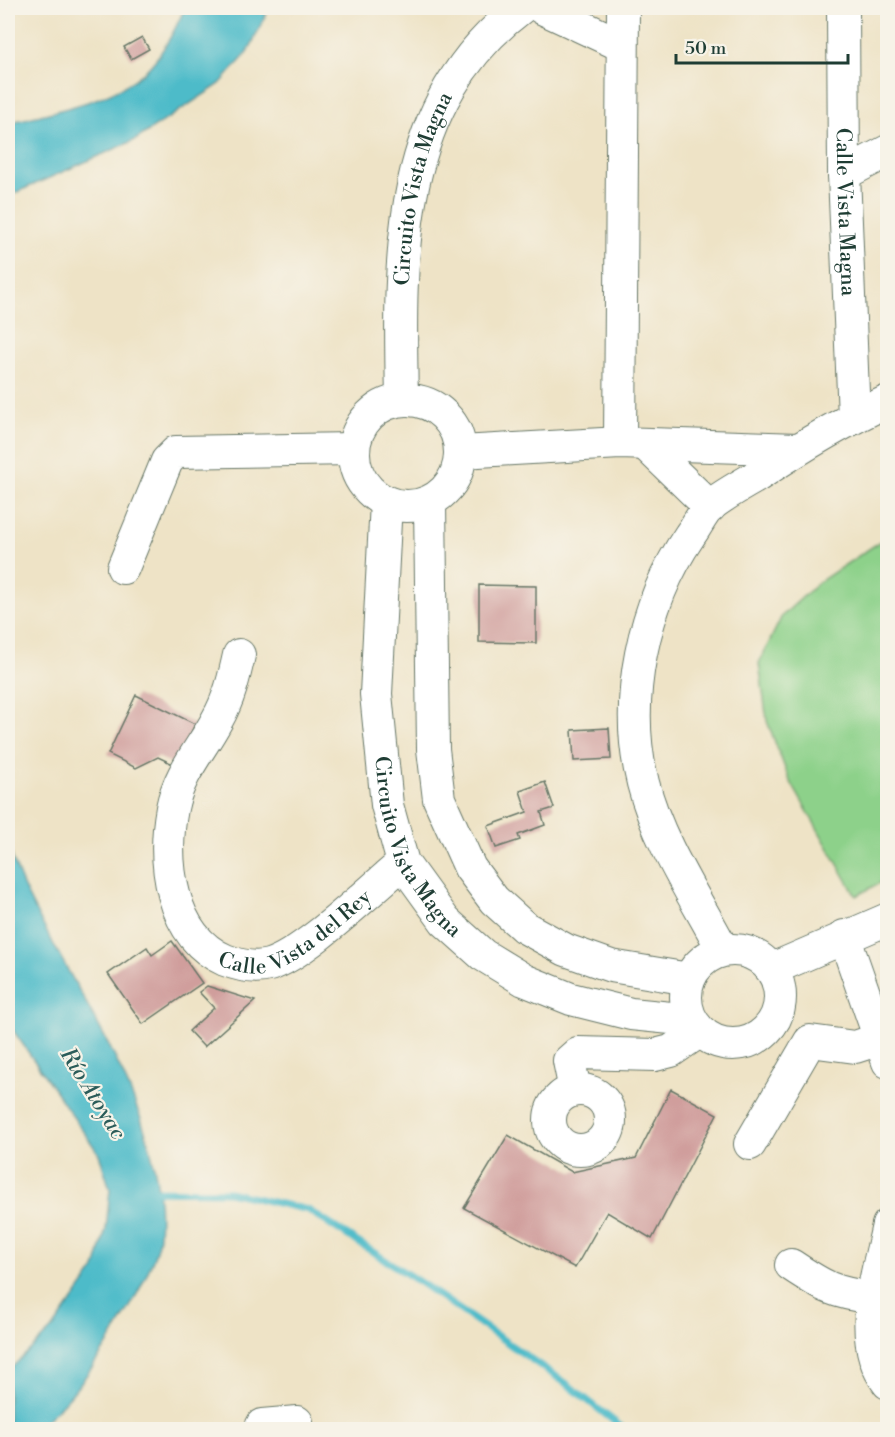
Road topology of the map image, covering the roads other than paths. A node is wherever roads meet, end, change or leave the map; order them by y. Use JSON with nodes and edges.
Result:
{"nodes":[{"id":1,"x":521,"y":8,"type":"edge"},
{"id":2,"x":543,"y":8,"type":"edge"},
{"id":3,"x":623,"y":8,"type":"edge"},
{"id":4,"x":843,"y":8,"type":"edge"},
{"id":5,"x":621,"y":45,"type":"junction"},
{"id":6,"x":888,"y":151,"type":"edge"},
{"id":7,"x":844,"y":174,"type":"junction"},
{"id":8,"x":402,"y":400,"type":"junction"},
{"id":9,"x":888,"y":401,"type":"edge"},
{"id":10,"x":854,"y":417,"type":"junction"},
{"id":11,"x":633,"y":444,"type":"junction"},
{"id":12,"x":354,"y":449,"type":"junction"},
{"id":13,"x":798,"y":449,"type":"junction"},
{"id":14,"x":461,"y":452,"type":"junction"},
{"id":15,"x":386,"y":502,"type":"junction"},
{"id":16,"x":430,"y":502,"type":"junction"},
{"id":17,"x":710,"y":507,"type":"junction"},
{"id":18,"x":123,"y":567,"type":"dead end"},
{"id":19,"x":239,"y":655,"type":"dead end"},
{"id":20,"x":403,"y":863,"type":"junction"},
{"id":21,"x":888,"y":918,"type":"edge"},
{"id":22,"x":844,"y":936,"type":"junction"},
{"id":23,"x":723,"y":950,"type":"junction"},
{"id":24,"x":772,"y":969,"type":"junction"},
{"id":25,"x":689,"y":979,"type":"junction"},
{"id":26,"x":695,"y":1025,"type":"junction"},
{"id":27,"x":884,"y":1050,"type":"edge"},
{"id":28,"x":575,"y":1090,"type":"dead end"},
{"id":29,"x":750,"y":1144,"type":"dead end"},
{"id":30,"x":888,"y":1226,"type":"edge"},
{"id":31,"x":791,"y":1265,"type":"dead end"},
{"id":32,"x":873,"y":1298,"type":"junction"},
{"id":33,"x":888,"y":1383,"type":"edge"},
{"id":34,"x":297,"y":1422,"type":"dead end"},
{"id":35,"x":260,"y":1430,"type":"edge"}],
"edges":[{"from":1,"to":8,"type":"street","name":"Circuito Vista Magna"},
{"from":2,"to":5,"type":"street"},
{"from":3,"to":5,"type":"street"},
{"from":4,"to":7,"type":"street","name":"Calle Vista Magna"},
{"from":5,"to":11,"type":"street"},
{"from":6,"to":7,"type":"street"},
{"from":7,"to":10,"type":"street","name":"Calle Vista Magna"},
{"from":8,"to":12,"type":"street"},
{"from":8,"to":14,"type":"street"},
{"from":9,"to":10,"type":"street"},
{"from":10,"to":13,"type":"street"},
{"from":11,"to":13,"type":"street"},
{"from":11,"to":14,"type":"street"},
{"from":11,"to":17,"type":"street"},
{"from":12,"to":15,"type":"street"},
{"from":12,"to":18,"type":"street"},
{"from":13,"to":17,"type":"street"},
{"from":14,"to":16,"type":"street"},
{"from":15,"to":16,"type":"street"},
{"from":15,"to":20,"type":"street","name":"Circuito Vista Magna"},
{"from":16,"to":25,"type":"street","name":"Circuito Vista Magna"},
{"from":17,"to":23,"type":"street"},
{"from":19,"to":20,"type":"street","name":"Calle Vista del Rey"},
{"from":20,"to":26,"type":"street","name":"Circuito Vista Magna"},
{"from":21,"to":22,"type":"street"},
{"from":22,"to":24,"type":"street"},
{"from":22,"to":27,"type":"street"},
{"from":23,"to":24,"type":"street"},
{"from":23,"to":25,"type":"street"},
{"from":24,"to":26,"type":"street"},
{"from":25,"to":26,"type":"street"},
{"from":26,"to":28,"type":"street"},
{"from":27,"to":29,"type":"street"},
{"from":30,"to":32,"type":"street"},
{"from":31,"to":32,"type":"street"},
{"from":32,"to":33,"type":"street"},
{"from":34,"to":35,"type":"street"}]}
